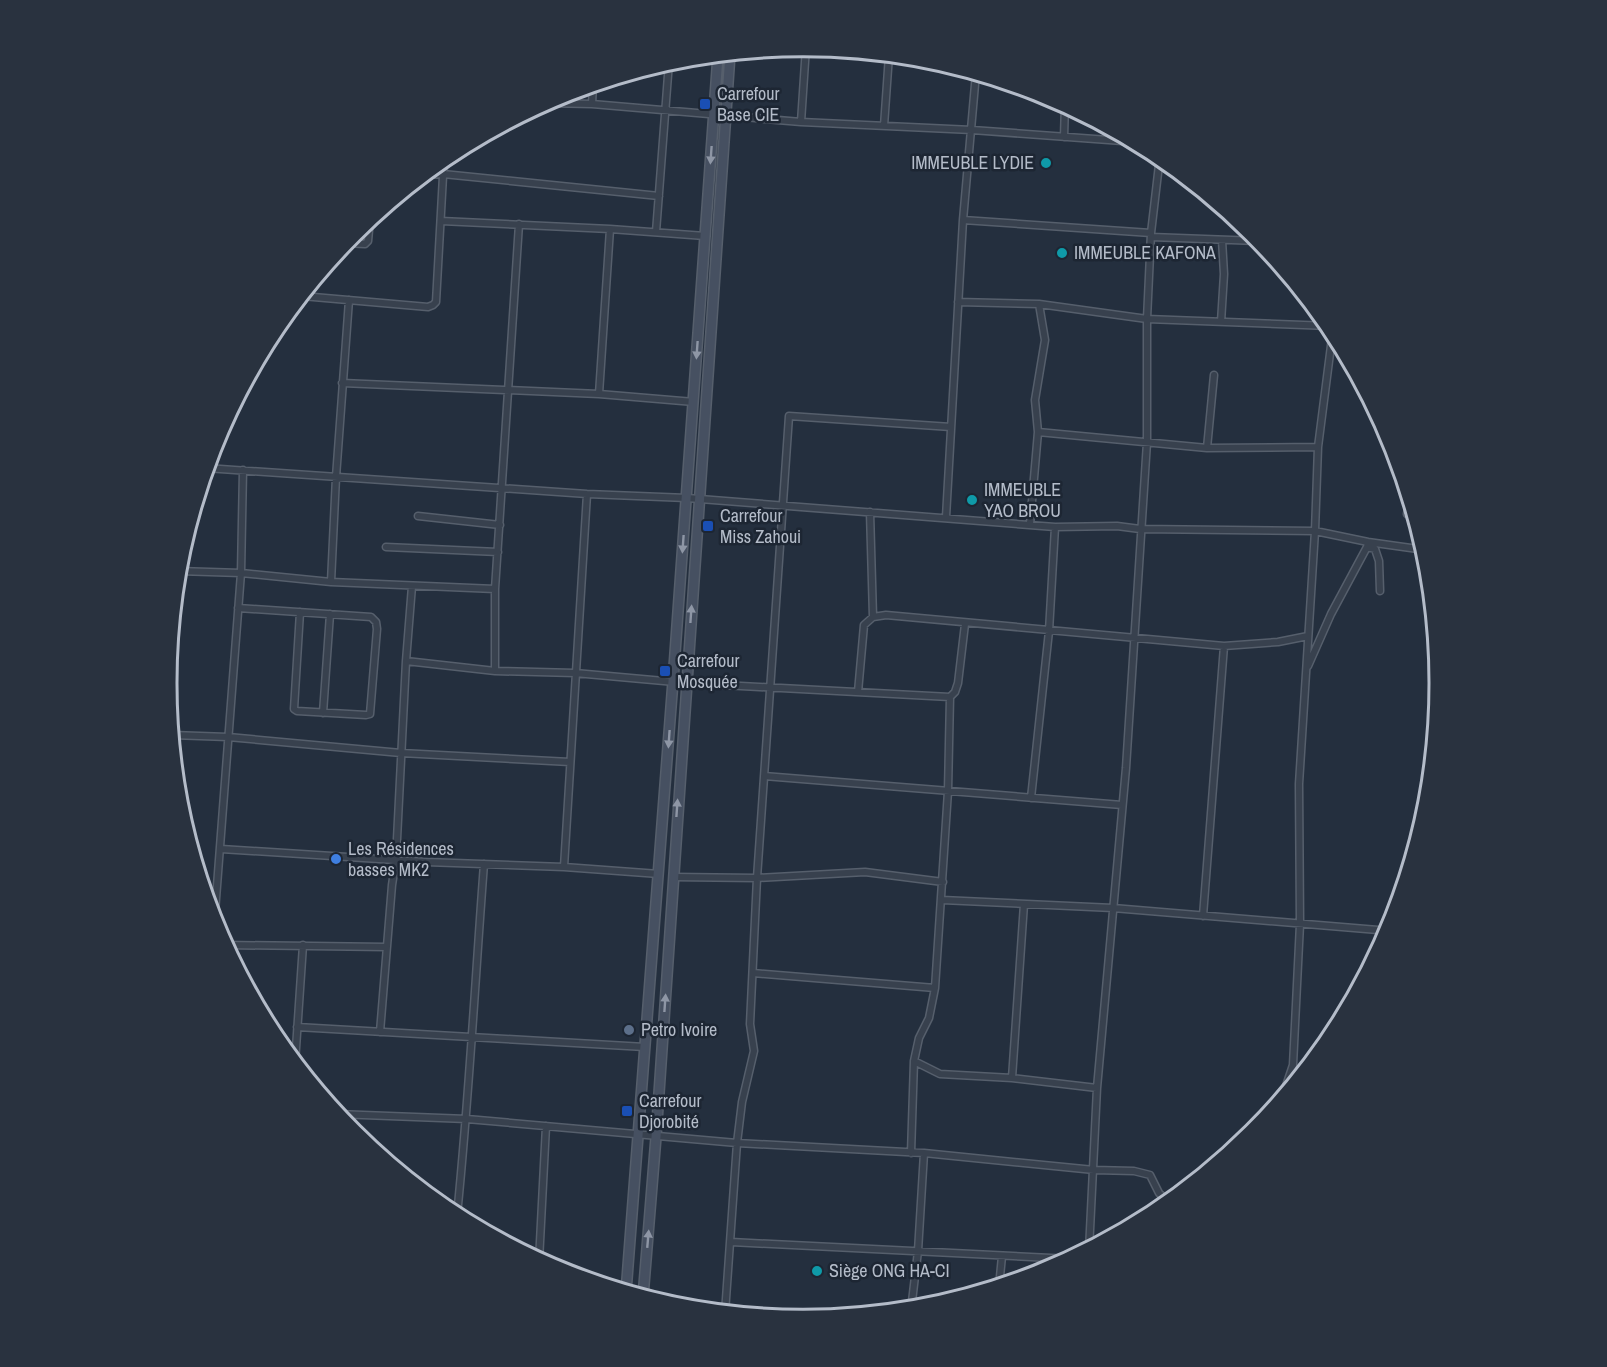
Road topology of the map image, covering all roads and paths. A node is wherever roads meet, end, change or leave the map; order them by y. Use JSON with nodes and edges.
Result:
{"nodes":[{"id":1,"x":805,"y":57,"type":"edge"},
{"id":2,"x":730,"y":61,"type":"edge"},
{"id":3,"x":717,"y":63,"type":"edge"},
{"id":4,"x":888,"y":63,"type":"edge"},
{"id":5,"x":668,"y":72,"type":"edge"},
{"id":6,"x":975,"y":81,"type":"edge"},
{"id":7,"x":593,"y":94,"type":"edge"},
{"id":8,"x":568,"y":103,"type":"edge"},
{"id":9,"x":592,"y":104,"type":"junction"},
{"id":10,"x":666,"y":110,"type":"junction"},
{"id":11,"x":714,"y":115,"type":"junction"},
{"id":12,"x":1065,"y":115,"type":"edge"},
{"id":13,"x":726,"y":116,"type":"junction"},
{"id":14,"x":801,"y":122,"type":"junction"},
{"id":15,"x":884,"y":126,"type":"junction"},
{"id":16,"x":972,"y":130,"type":"junction"},
{"id":17,"x":1064,"y":137,"type":"junction"},
{"id":18,"x":1116,"y":141,"type":"edge"},
{"id":19,"x":1159,"y":168,"type":"edge"},
{"id":20,"x":439,"y":174,"type":"edge"},
{"id":21,"x":443,"y":174,"type":"junction"},
{"id":22,"x":659,"y":196,"type":"junction"},
{"id":23,"x":963,"y":220,"type":"junction"},
{"id":24,"x":441,"y":221,"type":"junction"},
{"id":25,"x":519,"y":224,"type":"junction"},
{"id":26,"x":610,"y":229,"type":"junction"},
{"id":27,"x":369,"y":232,"type":"edge"},
{"id":28,"x":656,"y":232,"type":"junction"},
{"id":29,"x":1151,"y":235,"type":"junction"},
{"id":30,"x":705,"y":236,"type":"junction"},
{"id":31,"x":1222,"y":240,"type":"junction"},
{"id":32,"x":1248,"y":241,"type":"edge"},
{"id":33,"x":357,"y":244,"type":"edge"},
{"id":34,"x":310,"y":297,"type":"edge"},
{"id":35,"x":349,"y":300,"type":"junction"},
{"id":36,"x":958,"y":302,"type":"junction"},
{"id":37,"x":1038,"y":304,"type":"junction"},
{"id":38,"x":1147,"y":320,"type":"junction"},
{"id":39,"x":1221,"y":322,"type":"junction"},
{"id":40,"x":1319,"y":327,"type":"edge"},
{"id":41,"x":1330,"y":345,"type":"edge"},
{"id":42,"x":1214,"y":375,"type":"dead end"},
{"id":43,"x":342,"y":383,"type":"junction"},
{"id":44,"x":508,"y":390,"type":"junction"},
{"id":45,"x":599,"y":394,"type":"junction"},
{"id":46,"x":694,"y":402,"type":"junction"},
{"id":47,"x":951,"y":427,"type":"junction"},
{"id":48,"x":1038,"y":432,"type":"junction"},
{"id":49,"x":1147,"y":442,"type":"junction"},
{"id":50,"x":1318,"y":447,"type":"junction"},
{"id":51,"x":1208,"y":448,"type":"junction"},
{"id":52,"x":215,"y":469,"type":"edge"},
{"id":53,"x":243,"y":470,"type":"junction"},
{"id":54,"x":336,"y":477,"type":"junction"},
{"id":55,"x":502,"y":488,"type":"junction"},
{"id":56,"x":587,"y":494,"type":"junction"},
{"id":57,"x":687,"y":498,"type":"junction"},
{"id":58,"x":699,"y":499,"type":"junction"},
{"id":59,"x":783,"y":505,"type":"junction"},
{"id":60,"x":870,"y":512,"type":"junction"},
{"id":61,"x":418,"y":516,"type":"dead end"},
{"id":62,"x":946,"y":517,"type":"junction"},
{"id":63,"x":1030,"y":524,"type":"junction"},
{"id":64,"x":500,"y":525,"type":"junction"},
{"id":65,"x":1055,"y":527,"type":"junction"},
{"id":66,"x":1140,"y":529,"type":"junction"},
{"id":67,"x":1315,"y":531,"type":"junction"},
{"id":68,"x":1368,"y":545,"type":"junction"},
{"id":69,"x":386,"y":547,"type":"dead end"},
{"id":70,"x":1415,"y":549,"type":"edge"},
{"id":71,"x":498,"y":552,"type":"junction"},
{"id":72,"x":187,"y":571,"type":"edge"},
{"id":73,"x":241,"y":573,"type":"junction"},
{"id":74,"x":331,"y":582,"type":"junction"},
{"id":75,"x":412,"y":586,"type":"junction"},
{"id":76,"x":495,"y":589,"type":"junction"},
{"id":77,"x":1380,"y":591,"type":"dead end"},
{"id":78,"x":238,"y":608,"type":"junction"},
{"id":79,"x":300,"y":612,"type":"junction"},
{"id":80,"x":330,"y":614,"type":"junction"},
{"id":81,"x":873,"y":617,"type":"junction"},
{"id":82,"x":964,"y":624,"type":"junction"},
{"id":83,"x":1049,"y":631,"type":"junction"},
{"id":84,"x":1308,"y":636,"type":"junction"},
{"id":85,"x":1133,"y":638,"type":"junction"},
{"id":86,"x":1224,"y":645,"type":"junction"},
{"id":87,"x":406,"y":662,"type":"junction"},
{"id":88,"x":1306,"y":670,"type":"junction"},
{"id":89,"x":495,"y":671,"type":"junction"},
{"id":90,"x":575,"y":673,"type":"junction"},
{"id":91,"x":673,"y":681,"type":"junction"},
{"id":92,"x":686,"y":683,"type":"junction"},
{"id":93,"x":771,"y":688,"type":"junction"},
{"id":94,"x":858,"y":692,"type":"junction"},
{"id":95,"x":950,"y":697,"type":"junction"},
{"id":96,"x":323,"y":713,"type":"junction"},
{"id":97,"x":179,"y":735,"type":"edge"},
{"id":98,"x":228,"y":737,"type":"junction"},
{"id":99,"x":401,"y":753,"type":"junction"},
{"id":100,"x":570,"y":762,"type":"junction"},
{"id":101,"x":764,"y":776,"type":"junction"},
{"id":102,"x":948,"y":791,"type":"junction"},
{"id":103,"x":1031,"y":798,"type":"junction"},
{"id":104,"x":1122,"y":805,"type":"junction"},
{"id":105,"x":221,"y":849,"type":"junction"},
{"id":106,"x":396,"y":859,"type":"junction"},
{"id":107,"x":484,"y":864,"type":"junction"},
{"id":108,"x":564,"y":867,"type":"junction"},
{"id":109,"x":659,"y":874,"type":"junction"},
{"id":110,"x":673,"y":877,"type":"junction"},
{"id":111,"x":757,"y":878,"type":"junction"},
{"id":112,"x":943,"y":882,"type":"junction"},
{"id":113,"x":942,"y":900,"type":"junction"},
{"id":114,"x":216,"y":901,"type":"edge"},
{"id":115,"x":1024,"y":904,"type":"junction"},
{"id":116,"x":1113,"y":908,"type":"junction"},
{"id":117,"x":1203,"y":916,"type":"junction"},
{"id":118,"x":1300,"y":924,"type":"junction"},
{"id":119,"x":1378,"y":931,"type":"edge"},
{"id":120,"x":235,"y":945,"type":"edge"},
{"id":121,"x":303,"y":945,"type":"junction"},
{"id":122,"x":387,"y":947,"type":"junction"},
{"id":123,"x":753,"y":973,"type":"junction"},
{"id":124,"x":935,"y":988,"type":"junction"},
{"id":125,"x":297,"y":1027,"type":"junction"},
{"id":126,"x":380,"y":1032,"type":"junction"},
{"id":127,"x":471,"y":1037,"type":"junction"},
{"id":128,"x":645,"y":1047,"type":"junction"},
{"id":129,"x":296,"y":1050,"type":"edge"},
{"id":130,"x":914,"y":1061,"type":"junction"},
{"id":131,"x":1012,"y":1078,"type":"junction"},
{"id":132,"x":1286,"y":1083,"type":"edge"},
{"id":133,"x":1097,"y":1088,"type":"junction"},
{"id":134,"x":348,"y":1114,"type":"edge"},
{"id":135,"x":467,"y":1119,"type":"junction"},
{"id":136,"x":546,"y":1126,"type":"junction"},
{"id":137,"x":639,"y":1135,"type":"junction"},
{"id":138,"x":656,"y":1137,"type":"junction"},
{"id":139,"x":737,"y":1143,"type":"junction"},
{"id":140,"x":911,"y":1153,"type":"junction"},
{"id":141,"x":924,"y":1153,"type":"junction"},
{"id":142,"x":1094,"y":1170,"type":"junction"},
{"id":143,"x":1163,"y":1197,"type":"edge"},
{"id":144,"x":458,"y":1206,"type":"edge"},
{"id":145,"x":1090,"y":1240,"type":"edge"},
{"id":146,"x":731,"y":1242,"type":"junction"},
{"id":147,"x":540,"y":1251,"type":"edge"},
{"id":148,"x":918,"y":1251,"type":"junction"},
{"id":149,"x":1002,"y":1256,"type":"junction"},
{"id":150,"x":1052,"y":1258,"type":"edge"},
{"id":151,"x":1000,"y":1279,"type":"edge"},
{"id":152,"x":627,"y":1285,"type":"edge"},
{"id":153,"x":644,"y":1290,"type":"edge"},
{"id":154,"x":912,"y":1300,"type":"edge"},
{"id":155,"x":726,"y":1305,"type":"edge"}],
"edges":[{"from":1,"to":14,"type":"street"},
{"from":2,"to":13,"type":"main road"},
{"from":3,"to":11,"type":"main road"},
{"from":4,"to":15,"type":"street"},
{"from":5,"to":10,"type":"street"},
{"from":6,"to":16,"type":"street"},
{"from":7,"to":9,"type":"street"},
{"from":8,"to":9,"type":"street"},
{"from":9,"to":10,"type":"street"},
{"from":10,"to":11,"type":"street"},
{"from":10,"to":22,"type":"street"},
{"from":11,"to":13,"type":"street"},
{"from":11,"to":30,"type":"main road","one_way":true},
{"from":12,"to":17,"type":"street"},
{"from":13,"to":14,"type":"street"},
{"from":13,"to":58,"type":"main road"},
{"from":14,"to":15,"type":"street"},
{"from":15,"to":16,"type":"street"},
{"from":16,"to":17,"type":"street"},
{"from":16,"to":23,"type":"street"},
{"from":17,"to":18,"type":"street"},
{"from":19,"to":29,"type":"street"},
{"from":20,"to":21,"type":"street"},
{"from":21,"to":22,"type":"street"},
{"from":21,"to":24,"type":"street"},
{"from":22,"to":28,"type":"street"},
{"from":23,"to":29,"type":"street"},
{"from":23,"to":36,"type":"street"},
{"from":24,"to":25,"type":"street"},
{"from":24,"to":35,"type":"street"},
{"from":25,"to":26,"type":"street"},
{"from":25,"to":44,"type":"street"},
{"from":26,"to":28,"type":"street"},
{"from":26,"to":45,"type":"street"},
{"from":27,"to":33,"type":"street"},
{"from":28,"to":30,"type":"street"},
{"from":29,"to":31,"type":"street"},
{"from":29,"to":38,"type":"street"},
{"from":30,"to":46,"type":"main road","one_way":true},
{"from":31,"to":32,"type":"street"},
{"from":31,"to":39,"type":"street"},
{"from":34,"to":35,"type":"street"},
{"from":35,"to":43,"type":"street"},
{"from":36,"to":37,"type":"street"},
{"from":36,"to":47,"type":"street"},
{"from":37,"to":38,"type":"street"},
{"from":37,"to":48,"type":"street"},
{"from":38,"to":39,"type":"street"},
{"from":38,"to":49,"type":"street"},
{"from":39,"to":40,"type":"street"},
{"from":41,"to":50,"type":"street"},
{"from":42,"to":51,"type":"street"},
{"from":43,"to":44,"type":"street"},
{"from":43,"to":54,"type":"street"},
{"from":44,"to":45,"type":"street"},
{"from":44,"to":55,"type":"street"},
{"from":45,"to":46,"type":"street"},
{"from":46,"to":57,"type":"main road"},
{"from":47,"to":59,"type":"street"},
{"from":47,"to":62,"type":"street"},
{"from":48,"to":49,"type":"street"},
{"from":48,"to":63,"type":"street"},
{"from":49,"to":51,"type":"street"},
{"from":49,"to":66,"type":"street"},
{"from":50,"to":51,"type":"street"},
{"from":50,"to":67,"type":"street"},
{"from":52,"to":53,"type":"street"},
{"from":53,"to":54,"type":"street"},
{"from":53,"to":73,"type":"street"},
{"from":54,"to":55,"type":"street"},
{"from":54,"to":74,"type":"street"},
{"from":55,"to":56,"type":"street"},
{"from":55,"to":64,"type":"street"},
{"from":56,"to":57,"type":"street"},
{"from":56,"to":90,"type":"street"},
{"from":57,"to":58,"type":"street"},
{"from":57,"to":91,"type":"main road","one_way":true},
{"from":58,"to":59,"type":"street"},
{"from":92,"to":58,"type":"main road","one_way":true},
{"from":59,"to":60,"type":"street"},
{"from":59,"to":93,"type":"street"},
{"from":60,"to":62,"type":"street"},
{"from":60,"to":81,"type":"street"},
{"from":61,"to":64,"type":"street"},
{"from":62,"to":63,"type":"street"},
{"from":63,"to":65,"type":"street"},
{"from":64,"to":71,"type":"street"},
{"from":65,"to":66,"type":"street"},
{"from":65,"to":83,"type":"street"},
{"from":66,"to":67,"type":"street"},
{"from":66,"to":85,"type":"street"},
{"from":67,"to":68,"type":"street"},
{"from":67,"to":84,"type":"street"},
{"from":68,"to":70,"type":"street"},
{"from":68,"to":77,"type":"street"},
{"from":68,"to":88,"type":"street"},
{"from":69,"to":71,"type":"street"},
{"from":71,"to":76,"type":"street"},
{"from":72,"to":73,"type":"street"},
{"from":73,"to":74,"type":"street"},
{"from":73,"to":78,"type":"street"},
{"from":74,"to":75,"type":"street"},
{"from":75,"to":76,"type":"street"},
{"from":75,"to":87,"type":"street"},
{"from":76,"to":89,"type":"street"},
{"from":78,"to":79,"type":"street"},
{"from":78,"to":98,"type":"street"},
{"from":79,"to":80,"type":"street"},
{"from":79,"to":96,"type":"street"},
{"from":80,"to":96,"type":"street"},
{"from":80,"to":96,"type":"street"},
{"from":81,"to":82,"type":"street"},
{"from":81,"to":94,"type":"street"},
{"from":82,"to":83,"type":"street"},
{"from":82,"to":95,"type":"street"},
{"from":83,"to":85,"type":"street"},
{"from":83,"to":103,"type":"street"},
{"from":84,"to":86,"type":"street"},
{"from":84,"to":88,"type":"street"},
{"from":85,"to":86,"type":"street"},
{"from":85,"to":104,"type":"street"},
{"from":86,"to":117,"type":"street"},
{"from":87,"to":89,"type":"street"},
{"from":87,"to":99,"type":"street"},
{"from":88,"to":118,"type":"street"},
{"from":89,"to":90,"type":"street"},
{"from":90,"to":91,"type":"street"},
{"from":90,"to":100,"type":"street"},
{"from":91,"to":92,"type":"street"},
{"from":91,"to":109,"type":"main road","one_way":true},
{"from":92,"to":93,"type":"street"},
{"from":110,"to":92,"type":"main road","one_way":true},
{"from":93,"to":94,"type":"street"},
{"from":93,"to":101,"type":"street"},
{"from":94,"to":95,"type":"street"},
{"from":95,"to":102,"type":"street"},
{"from":97,"to":98,"type":"street"},
{"from":98,"to":99,"type":"street"},
{"from":98,"to":105,"type":"street"},
{"from":99,"to":100,"type":"street"},
{"from":99,"to":106,"type":"street"},
{"from":100,"to":108,"type":"street"},
{"from":101,"to":102,"type":"street"},
{"from":101,"to":111,"type":"street"},
{"from":102,"to":103,"type":"street"},
{"from":102,"to":112,"type":"street"},
{"from":103,"to":104,"type":"street"},
{"from":104,"to":116,"type":"street"},
{"from":105,"to":106,"type":"street"},
{"from":105,"to":114,"type":"street"},
{"from":106,"to":107,"type":"street"},
{"from":106,"to":122,"type":"street"},
{"from":107,"to":108,"type":"street"},
{"from":107,"to":127,"type":"street"},
{"from":108,"to":109,"type":"street"},
{"from":109,"to":128,"type":"main road"},
{"from":110,"to":111,"type":"street"},
{"from":138,"to":110,"type":"main road","one_way":true},
{"from":111,"to":112,"type":"street"},
{"from":111,"to":123,"type":"street"},
{"from":112,"to":113,"type":"street"},
{"from":113,"to":115,"type":"street"},
{"from":113,"to":124,"type":"street"},
{"from":115,"to":116,"type":"street"},
{"from":115,"to":131,"type":"street"},
{"from":116,"to":117,"type":"street"},
{"from":116,"to":133,"type":"street"},
{"from":117,"to":118,"type":"street"},
{"from":118,"to":119,"type":"street"},
{"from":118,"to":132,"type":"street"},
{"from":120,"to":121,"type":"street"},
{"from":121,"to":122,"type":"street"},
{"from":121,"to":125,"type":"street"},
{"from":122,"to":126,"type":"street"},
{"from":123,"to":124,"type":"street"},
{"from":123,"to":139,"type":"street"},
{"from":124,"to":130,"type":"street"},
{"from":125,"to":126,"type":"street"},
{"from":125,"to":129,"type":"street"},
{"from":126,"to":127,"type":"street"},
{"from":127,"to":128,"type":"street"},
{"from":127,"to":135,"type":"street"},
{"from":128,"to":137,"type":"main road"},
{"from":130,"to":131,"type":"street"},
{"from":130,"to":140,"type":"street"},
{"from":131,"to":133,"type":"street"},
{"from":133,"to":142,"type":"street"},
{"from":134,"to":135,"type":"street"},
{"from":135,"to":136,"type":"street"},
{"from":135,"to":144,"type":"street"},
{"from":136,"to":137,"type":"street"},
{"from":136,"to":147,"type":"street"},
{"from":137,"to":138,"type":"street"},
{"from":137,"to":152,"type":"main road"},
{"from":138,"to":139,"type":"street"},
{"from":153,"to":138,"type":"main road","one_way":true},
{"from":139,"to":140,"type":"street"},
{"from":139,"to":146,"type":"street"},
{"from":140,"to":141,"type":"street"},
{"from":141,"to":142,"type":"street"},
{"from":141,"to":148,"type":"street"},
{"from":142,"to":143,"type":"street"},
{"from":142,"to":145,"type":"street"},
{"from":146,"to":148,"type":"street"},
{"from":146,"to":155,"type":"street"},
{"from":148,"to":149,"type":"street"},
{"from":148,"to":154,"type":"street"},
{"from":149,"to":150,"type":"street"},
{"from":149,"to":151,"type":"street"}]}
